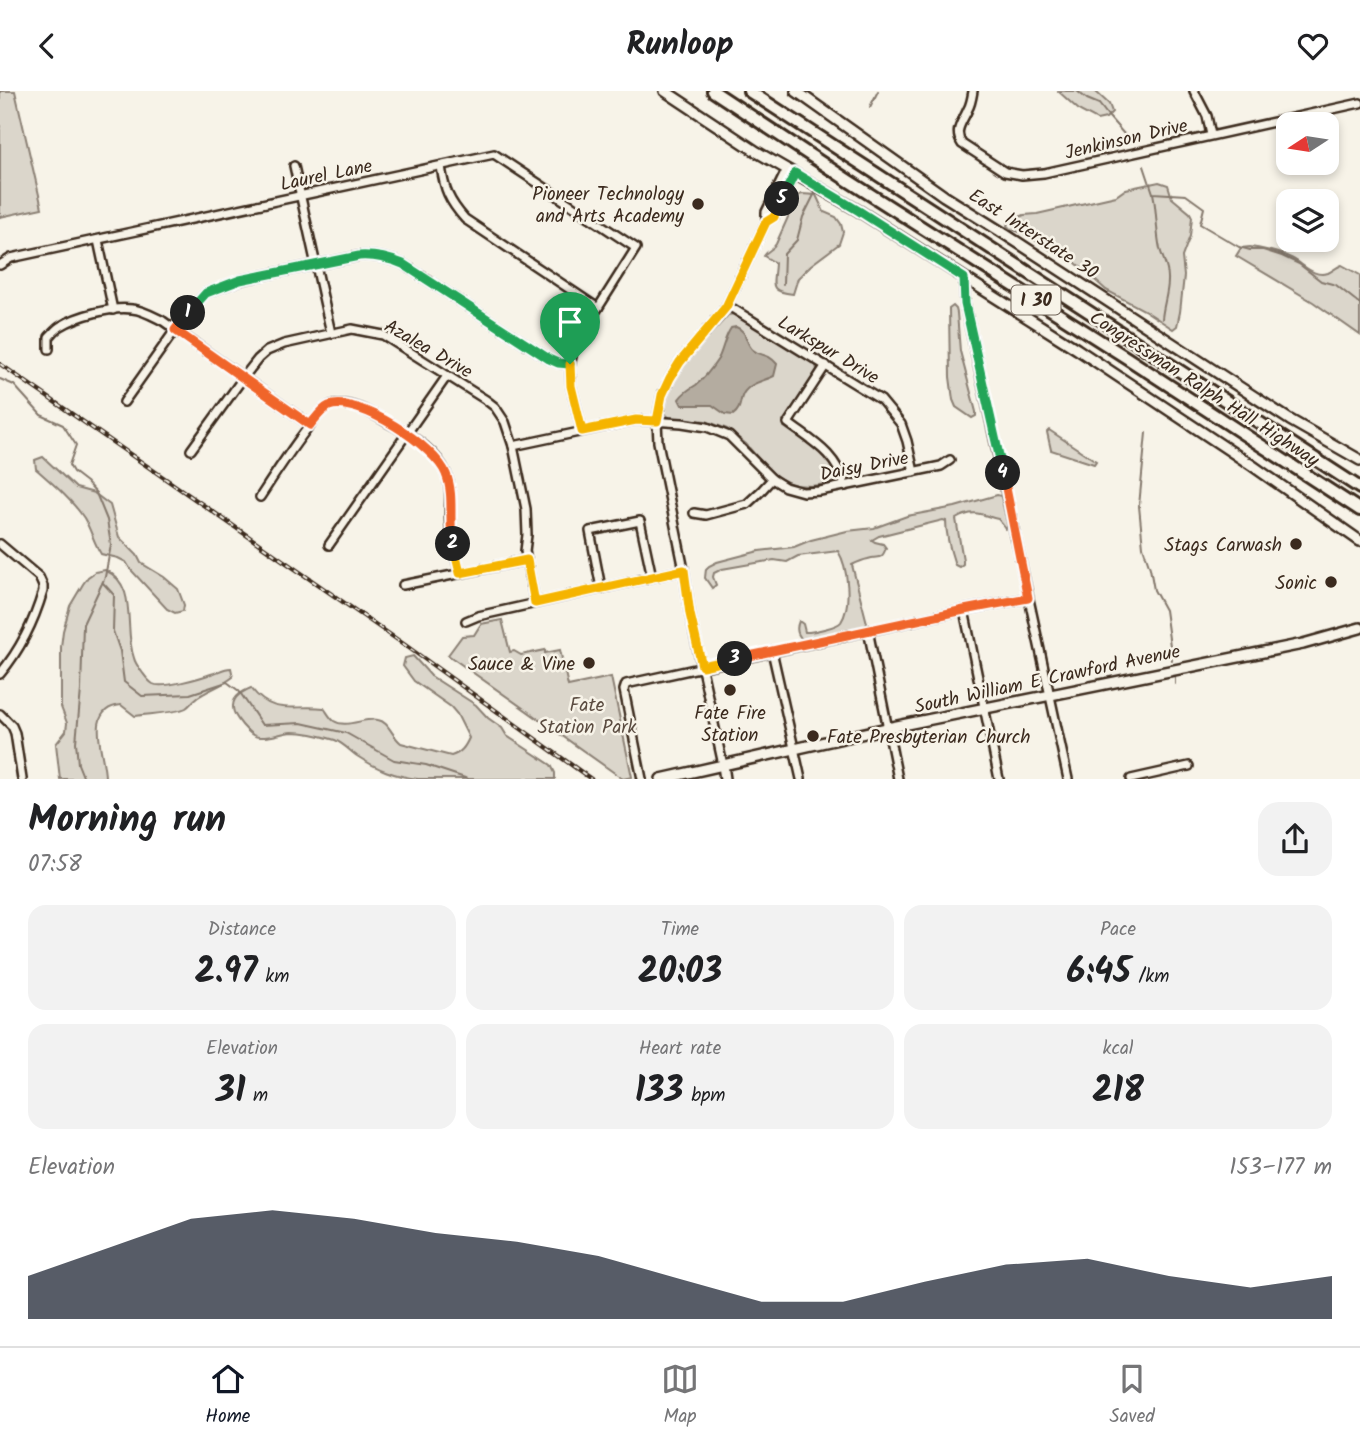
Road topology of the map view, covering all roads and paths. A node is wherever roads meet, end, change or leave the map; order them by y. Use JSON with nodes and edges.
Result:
{"nodes":[{"id":1,"x":664,"y":91,"type":"edge"},
{"id":2,"x":713,"y":91,"type":"edge"},
{"id":3,"x":749,"y":91,"type":"edge"},
{"id":4,"x":796,"y":91,"type":"edge"},
{"id":5,"x":973,"y":91,"type":"edge"},
{"id":6,"x":1194,"y":91,"type":"edge"},
{"id":7,"x":1360,"y":103,"type":"edge"},
{"id":8,"x":1211,"y":135,"type":"junction"},
{"id":9,"x":294,"y":166,"type":"dead end"},
{"id":10,"x":441,"y":166,"type":"junction"},
{"id":11,"x":791,"y":171,"type":"junction"},
{"id":12,"x":300,"y":196,"type":"junction"},
{"id":13,"x":98,"y":240,"type":"junction"},
{"id":14,"x":0,"y":265,"type":"edge"},
{"id":15,"x":316,"y":265,"type":"junction"},
{"id":16,"x":964,"y":278,"type":"junction"},
{"id":17,"x":727,"y":305,"type":"junction"},
{"id":18,"x":598,"y":308,"type":"junction"},
{"id":19,"x":113,"y":310,"type":"junction"},
{"id":20,"x":175,"y":330,"type":"junction"},
{"id":21,"x":331,"y":333,"type":"junction"},
{"id":22,"x":49,"y":349,"type":"dead end"},
{"id":23,"x":570,"y":364,"type":"junction"},
{"id":24,"x":825,"y":365,"type":"junction"},
{"id":25,"x":447,"y":376,"type":"junction"},
{"id":26,"x":243,"y":378,"type":"junction"},
{"id":27,"x":124,"y":402,"type":"dead end"},
{"id":28,"x":657,"y":421,"type":"junction"},
{"id":29,"x":310,"y":425,"type":"junction"},
{"id":30,"x":582,"y":431,"type":"junction"},
{"id":31,"x":407,"y":433,"type":"junction"},
{"id":32,"x":513,"y":446,"type":"junction"},
{"id":33,"x":191,"y":450,"type":"dead end"},
{"id":34,"x":950,"y":460,"type":"dead end"},
{"id":35,"x":1360,"y":460,"type":"edge"},
{"id":36,"x":914,"y":472,"type":"junction"},
{"id":37,"x":772,"y":479,"type":"junction"},
{"id":38,"x":845,"y":486,"type":"junction"},
{"id":39,"x":1360,"y":488,"type":"edge"},
{"id":40,"x":260,"y":497,"type":"dead end"},
{"id":41,"x":1360,"y":510,"type":"edge"},
{"id":42,"x":694,"y":513,"type":"dead end"},
{"id":43,"x":1360,"y":541,"type":"edge"},
{"id":44,"x":0,"y":544,"type":"edge"},
{"id":45,"x":329,"y":545,"type":"dead end"},
{"id":46,"x":527,"y":560,"type":"junction"},
{"id":47,"x":684,"y":570,"type":"junction"},
{"id":48,"x":460,"y":573,"type":"junction"},
{"id":49,"x":652,"y":577,"type":"junction"},
{"id":50,"x":403,"y":585,"type":"dead end"},
{"id":51,"x":601,"y":589,"type":"junction"},
{"id":52,"x":1028,"y":598,"type":"junction"},
{"id":53,"x":535,"y":603,"type":"junction"},
{"id":54,"x":964,"y":610,"type":"junction"},
{"id":55,"x":466,"y":621,"type":"dead end"},
{"id":56,"x":868,"y":630,"type":"junction"},
{"id":57,"x":1360,"y":630,"type":"edge"},
{"id":58,"x":772,"y":651,"type":"junction"},
{"id":59,"x":702,"y":666,"type":"junction"},
{"id":60,"x":0,"y":674,"type":"edge"},
{"id":61,"x":1049,"y":694,"type":"junction"},
{"id":62,"x":984,"y":709,"type":"junction"},
{"id":63,"x":0,"y":714,"type":"edge"},
{"id":64,"x":887,"y":728,"type":"junction"},
{"id":65,"x":794,"y":748,"type":"junction"},
{"id":66,"x":723,"y":765,"type":"junction"},
{"id":67,"x":1189,"y":766,"type":"dead end"},
{"id":68,"x":22,"y":779,"type":"edge"},
{"id":69,"x":642,"y":779,"type":"edge"},
{"id":70,"x":661,"y":779,"type":"edge"},
{"id":71,"x":725,"y":779,"type":"edge"},
{"id":72,"x":801,"y":779,"type":"edge"},
{"id":73,"x":898,"y":779,"type":"edge"},
{"id":74,"x":999,"y":779,"type":"edge"},
{"id":75,"x":1068,"y":779,"type":"edge"},
{"id":76,"x":1131,"y":779,"type":"edge"}],
"edges":[{"from":1,"to":11,"type":"main road"},
{"from":2,"to":41,"type":"highway","name":"Congressman Ralph Hall Highway","number":"I 30"},
{"from":3,"to":39,"type":"highway","name":"Congressman Ralph Hall Highway","number":"I 30"},
{"from":4,"to":35,"type":"main road","name":"East Interstate 30"},
{"from":5,"to":8,"type":"street","name":"Jenkinson Drive"},
{"from":6,"to":8,"type":"street"},
{"from":7,"to":8,"type":"street","name":"Jenkinson Drive"},
{"from":9,"to":12,"type":"street"},
{"from":10,"to":12,"type":"street","name":"Laurel Lane"},
{"from":10,"to":18,"type":"street"},
{"from":10,"to":18,"type":"street","name":"Laurel Lane"},
{"from":11,"to":16,"type":"main road"},
{"from":11,"to":17,"type":"street"},
{"from":12,"to":13,"type":"street","name":"Laurel Lane"},
{"from":12,"to":15,"type":"street"},
{"from":13,"to":14,"type":"street","name":"Laurel Lane"},
{"from":13,"to":19,"type":"street"},
{"from":15,"to":20,"type":"street"},
{"from":15,"to":21,"type":"street"},
{"from":15,"to":23,"type":"street"},
{"from":16,"to":43,"type":"main road"},
{"from":16,"to":52,"type":"street"},
{"from":17,"to":24,"type":"street","name":"Larkspur Drive"},
{"from":17,"to":28,"type":"street"},
{"from":18,"to":23,"type":"street"},
{"from":19,"to":20,"type":"street"},
{"from":19,"to":22,"type":"street"},
{"from":20,"to":26,"type":"street"},
{"from":20,"to":27,"type":"street"},
{"from":21,"to":25,"type":"street","name":"Azalea Drive"},
{"from":21,"to":26,"type":"street","name":"Azalea Drive"},
{"from":23,"to":30,"type":"street"},
{"from":24,"to":36,"type":"street","name":"Larkspur Drive"},
{"from":24,"to":38,"type":"street"},
{"from":25,"to":31,"type":"street"},
{"from":25,"to":32,"type":"street","name":"Azalea Drive"},
{"from":26,"to":29,"type":"street"},
{"from":26,"to":33,"type":"street","name":"Azalea Drive"},
{"from":28,"to":30,"type":"street","name":"Daisy Drive"},
{"from":28,"to":37,"type":"street","name":"Daisy Drive"},
{"from":28,"to":47,"type":"street"},
{"from":29,"to":31,"type":"street"},
{"from":29,"to":40,"type":"street"},
{"from":30,"to":32,"type":"street","name":"Daisy Drive"},
{"from":31,"to":45,"type":"street"},
{"from":31,"to":48,"type":"street"},
{"from":32,"to":46,"type":"street","name":"Azalea Drive"},
{"from":34,"to":36,"type":"street","name":"Daisy Drive"},
{"from":36,"to":38,"type":"street","name":"Daisy Drive"},
{"from":37,"to":38,"type":"street","name":"Daisy Drive"},
{"from":37,"to":42,"type":"street"},
{"from":44,"to":60,"type":"street"},
{"from":46,"to":48,"type":"street"},
{"from":46,"to":53,"type":"street","name":"Azalea Drive"},
{"from":47,"to":49,"type":"street"},
{"from":47,"to":59,"type":"street"},
{"from":48,"to":50,"type":"street"},
{"from":49,"to":51,"type":"street"},
{"from":49,"to":51,"type":"street"},
{"from":51,"to":53,"type":"street"},
{"from":52,"to":54,"type":"street"},
{"from":52,"to":61,"type":"street"},
{"from":53,"to":55,"type":"street"},
{"from":54,"to":56,"type":"street"},
{"from":54,"to":62,"type":"street"},
{"from":56,"to":58,"type":"street"},
{"from":56,"to":64,"type":"street"},
{"from":57,"to":61,"type":"main road","name":"South William E Crawford Avenue"},
{"from":58,"to":59,"type":"street"},
{"from":58,"to":65,"type":"street"},
{"from":59,"to":66,"type":"street"},
{"from":59,"to":69,"type":"street"},
{"from":61,"to":62,"type":"main road","name":"South William E Crawford Avenue"},
{"from":61,"to":75,"type":"street"},
{"from":62,"to":64,"type":"main road","name":"South William E Crawford Avenue"},
{"from":62,"to":74,"type":"street"},
{"from":63,"to":68,"type":"street"},
{"from":64,"to":65,"type":"main road","name":"South William E Crawford Avenue"},
{"from":64,"to":73,"type":"street"},
{"from":65,"to":66,"type":"main road","name":"South William E Crawford Avenue"},
{"from":65,"to":72,"type":"street"},
{"from":66,"to":70,"type":"main road","name":"South William E Crawford Avenue"},
{"from":66,"to":71,"type":"main road"},
{"from":67,"to":76,"type":"street"}]}
